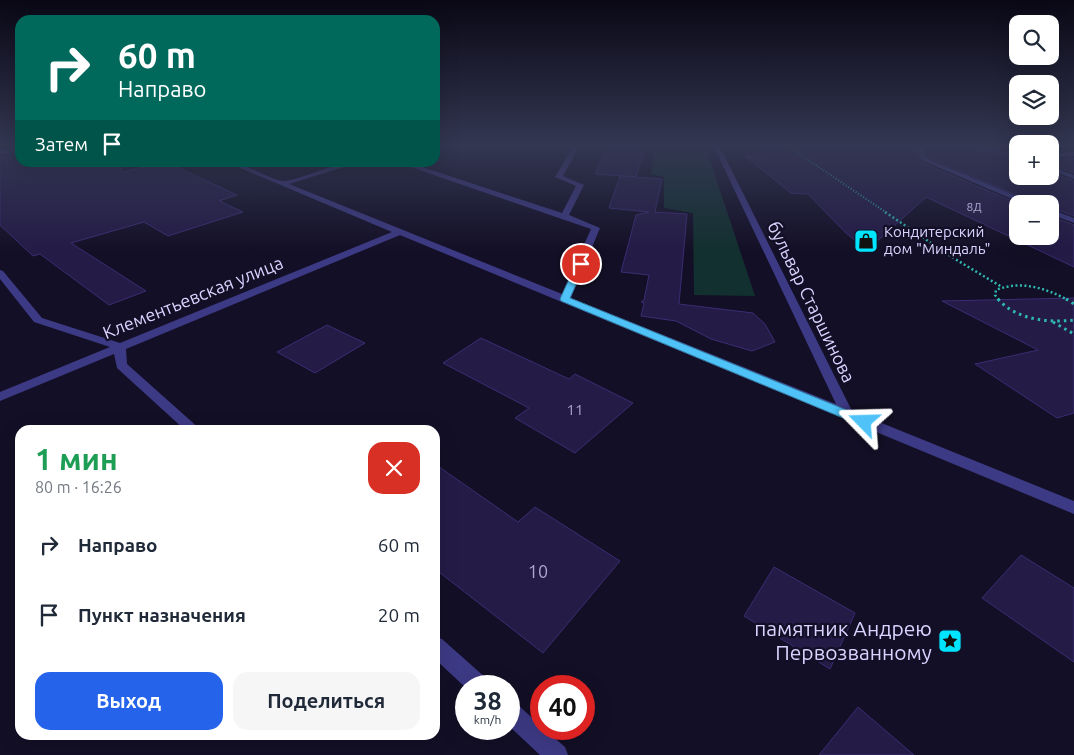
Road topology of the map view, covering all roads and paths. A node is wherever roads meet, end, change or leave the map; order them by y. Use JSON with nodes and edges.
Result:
{"nodes":[{"id":1,"x":272,"y":180,"type":"edge"},
{"id":2,"x":294,"y":180,"type":"edge"},
{"id":3,"x":455,"y":180,"type":"edge"},
{"id":4,"x":567,"y":180,"type":"edge"},
{"id":5,"x":733,"y":180,"type":"edge"},
{"id":6,"x":838,"y":180,"type":"edge"},
{"id":7,"x":973,"y":180,"type":"edge"},
{"id":8,"x":281,"y":184,"type":"junction"},
{"id":9,"x":1009,"y":195,"type":"edge"},
{"id":10,"x":1059,"y":215,"type":"edge"},
{"id":11,"x":564,"y":216,"type":"junction"},
{"id":12,"x":1074,"y":221,"type":"edge"},
{"id":13,"x":399,"y":232,"type":"junction"},
{"id":14,"x":0,"y":273,"type":"edge"},
{"id":15,"x":1002,"y":287,"type":"junction"},
{"id":16,"x":565,"y":299,"type":"junction"},
{"id":17,"x":1074,"y":304,"type":"edge"},
{"id":18,"x":1074,"y":320,"type":"edge"},
{"id":19,"x":1050,"y":321,"type":"junction"},
{"id":20,"x":1074,"y":334,"type":"edge"},
{"id":21,"x":120,"y":347,"type":"junction"},
{"id":22,"x":0,"y":396,"type":"edge"},
{"id":23,"x":847,"y":414,"type":"junction"},
{"id":24,"x":188,"y":425,"type":"edge"},
{"id":25,"x":1074,"y":508,"type":"edge"},
{"id":26,"x":440,"y":650,"type":"edge"},
{"id":27,"x":468,"y":675,"type":"edge"},
{"id":28,"x":520,"y":722,"type":"edge"},
{"id":29,"x":556,"y":755,"type":"edge"}],
"edges":[{"from":1,"to":8,"type":"street"},
{"from":2,"to":8,"type":"street"},
{"from":3,"to":11,"type":"street"},
{"from":4,"to":11,"type":"street"},
{"from":5,"to":23,"type":"street","name":"бульвар Старшинова"},
{"from":6,"to":15,"type":"path"},
{"from":7,"to":9,"type":"street"},
{"from":8,"to":13,"type":"street"},
{"from":10,"to":12,"type":"street"},
{"from":11,"to":16,"type":"street"},
{"from":13,"to":16,"type":"street"},
{"from":13,"to":21,"type":"street","name":"Клементьевская улица"},
{"from":14,"to":21,"type":"street"},
{"from":15,"to":17,"type":"path"},
{"from":15,"to":19,"type":"path"},
{"from":16,"to":23,"type":"street"},
{"from":18,"to":19,"type":"path"},
{"from":19,"to":20,"type":"path"},
{"from":21,"to":22,"type":"street","name":"Клементьевская улица"},
{"from":21,"to":24,"type":"street"},
{"from":23,"to":25,"type":"street"},
{"from":26,"to":27,"type":"street"},
{"from":28,"to":29,"type":"street"}]}
